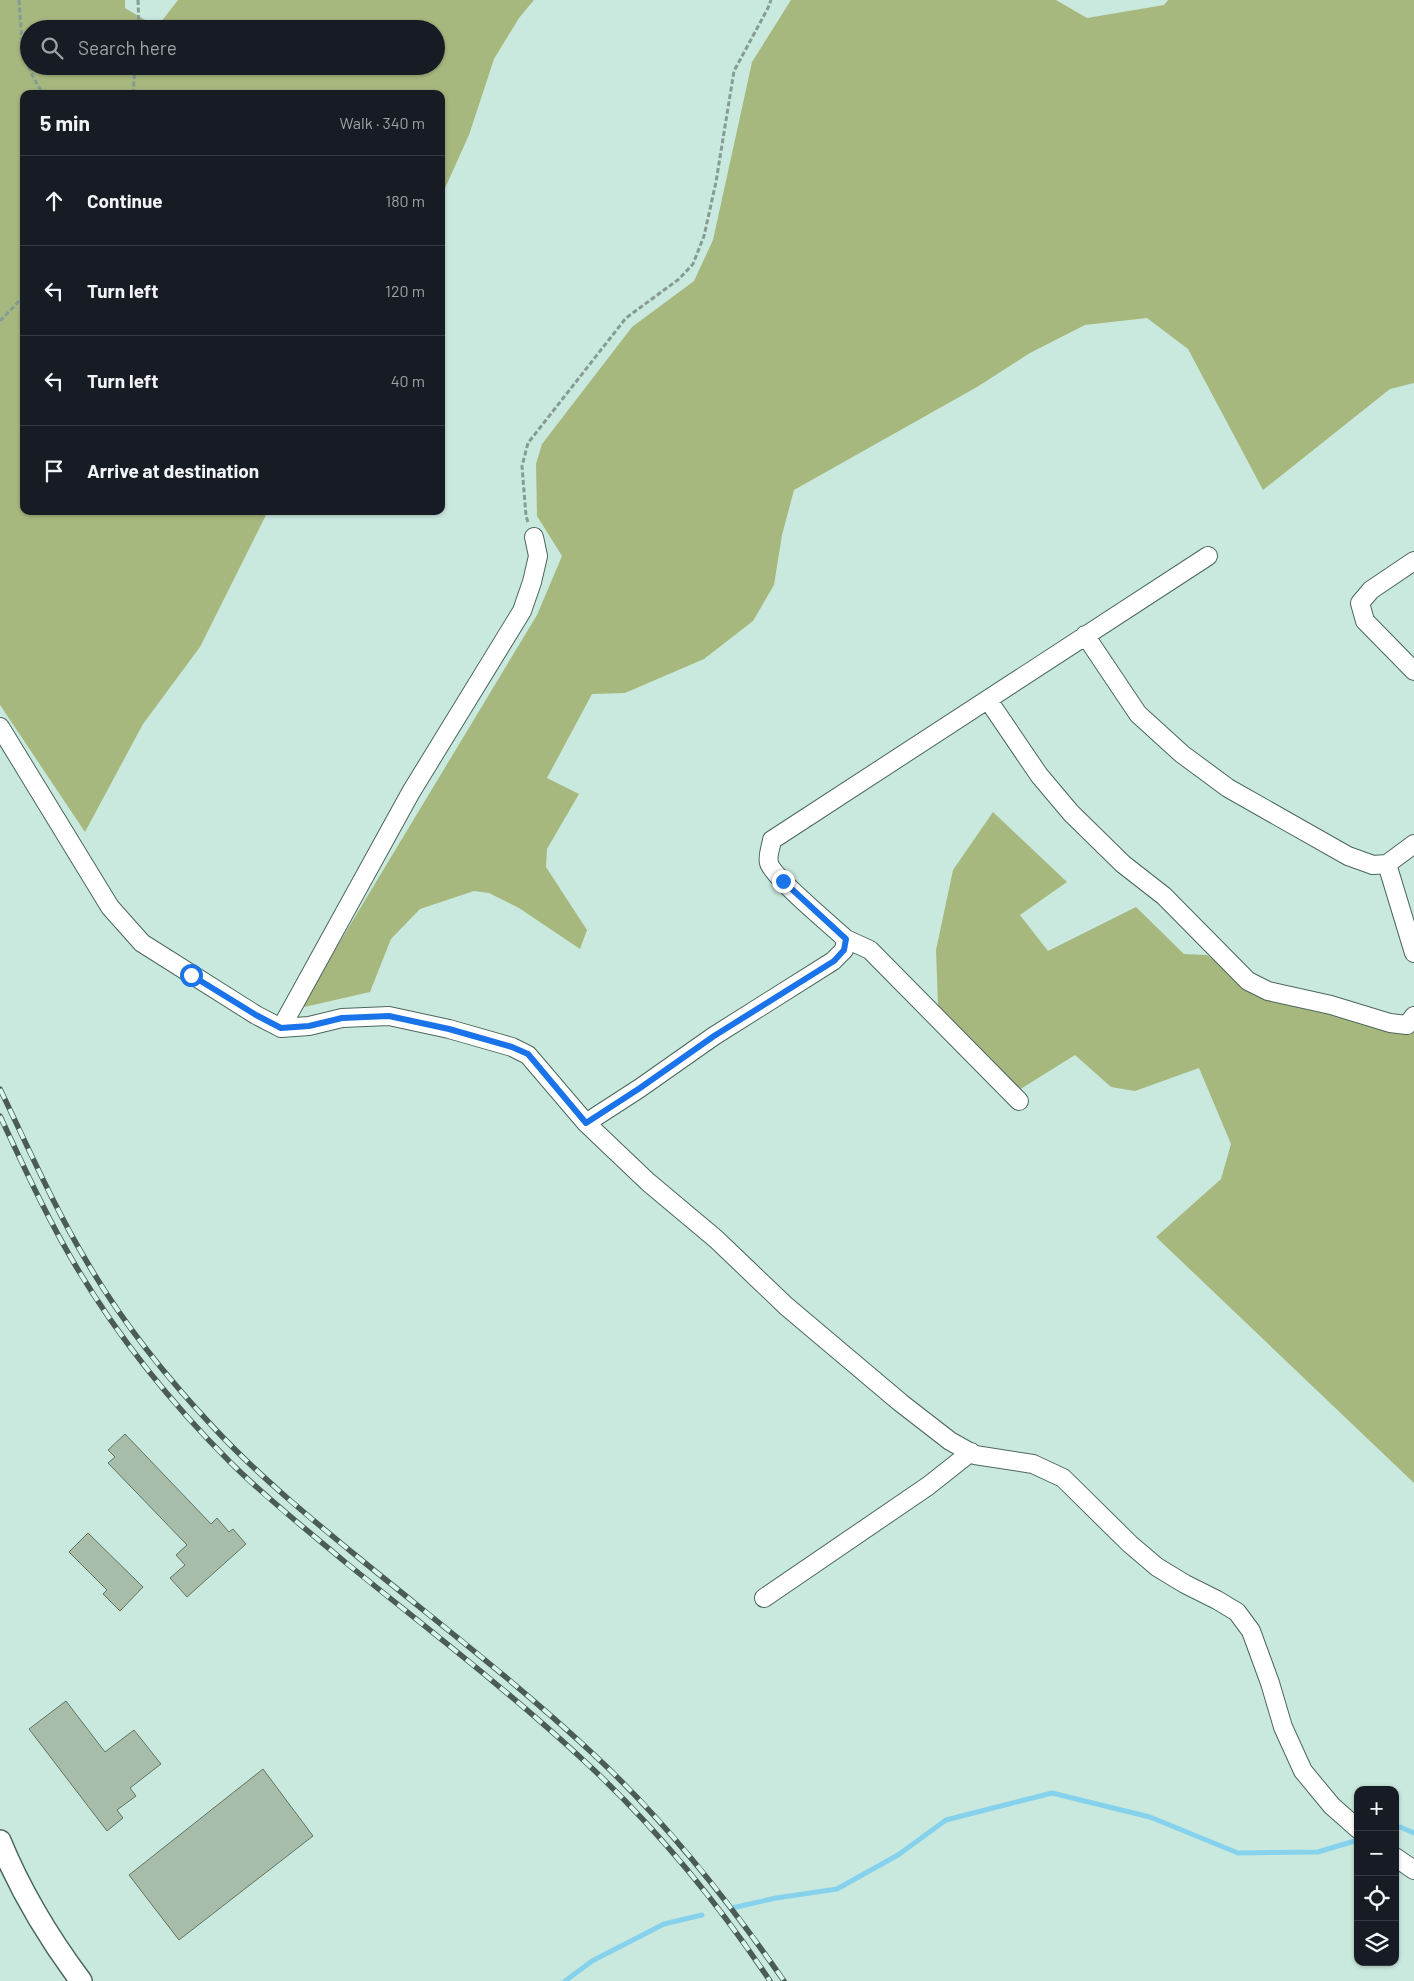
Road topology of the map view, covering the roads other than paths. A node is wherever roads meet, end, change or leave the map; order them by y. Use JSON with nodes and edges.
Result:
{"nodes":[{"id":1,"x":534,"y":537,"type":"road end"},
{"id":2,"x":1208,"y":556,"type":"dead end"},
{"id":3,"x":1414,"y":561,"type":"edge"},
{"id":4,"x":1085,"y":635,"type":"junction"},
{"id":5,"x":1414,"y":671,"type":"edge"},
{"id":6,"x":988,"y":700,"type":"junction"},
{"id":7,"x":0,"y":727,"type":"edge"},
{"id":8,"x":1414,"y":844,"type":"edge"},
{"id":9,"x":1388,"y":864,"type":"junction"},
{"id":10,"x":846,"y":939,"type":"junction"},
{"id":11,"x":1414,"y":952,"type":"edge"},
{"id":12,"x":1414,"y":1016,"type":"edge"},
{"id":13,"x":281,"y":1028,"type":"junction"},
{"id":14,"x":1019,"y":1101,"type":"dead end"},
{"id":15,"x":586,"y":1123,"type":"junction"},
{"id":16,"x":971,"y":1452,"type":"junction"},
{"id":17,"x":764,"y":1598,"type":"dead end"},
{"id":18,"x":1354,"y":1825,"type":"edge"},
{"id":19,"x":0,"y":1841,"type":"edge"},
{"id":20,"x":1399,"y":1860,"type":"edge"},
{"id":21,"x":1414,"y":1870,"type":"edge"},
{"id":22,"x":81,"y":1981,"type":"edge"}],
"edges":[{"from":1,"to":13,"type":"street"},
{"from":2,"to":4,"type":"street"},
{"from":3,"to":5,"type":"street"},
{"from":4,"to":6,"type":"street"},
{"from":4,"to":9,"type":"street"},
{"from":6,"to":10,"type":"street"},
{"from":6,"to":12,"type":"street"},
{"from":7,"to":13,"type":"street"},
{"from":8,"to":9,"type":"street"},
{"from":9,"to":11,"type":"street"},
{"from":10,"to":14,"type":"street"},
{"from":10,"to":15,"type":"street"},
{"from":13,"to":15,"type":"street"},
{"from":15,"to":16,"type":"street"},
{"from":16,"to":17,"type":"street"},
{"from":16,"to":18,"type":"street"},
{"from":19,"to":22,"type":"street"},
{"from":20,"to":21,"type":"street"}]}
